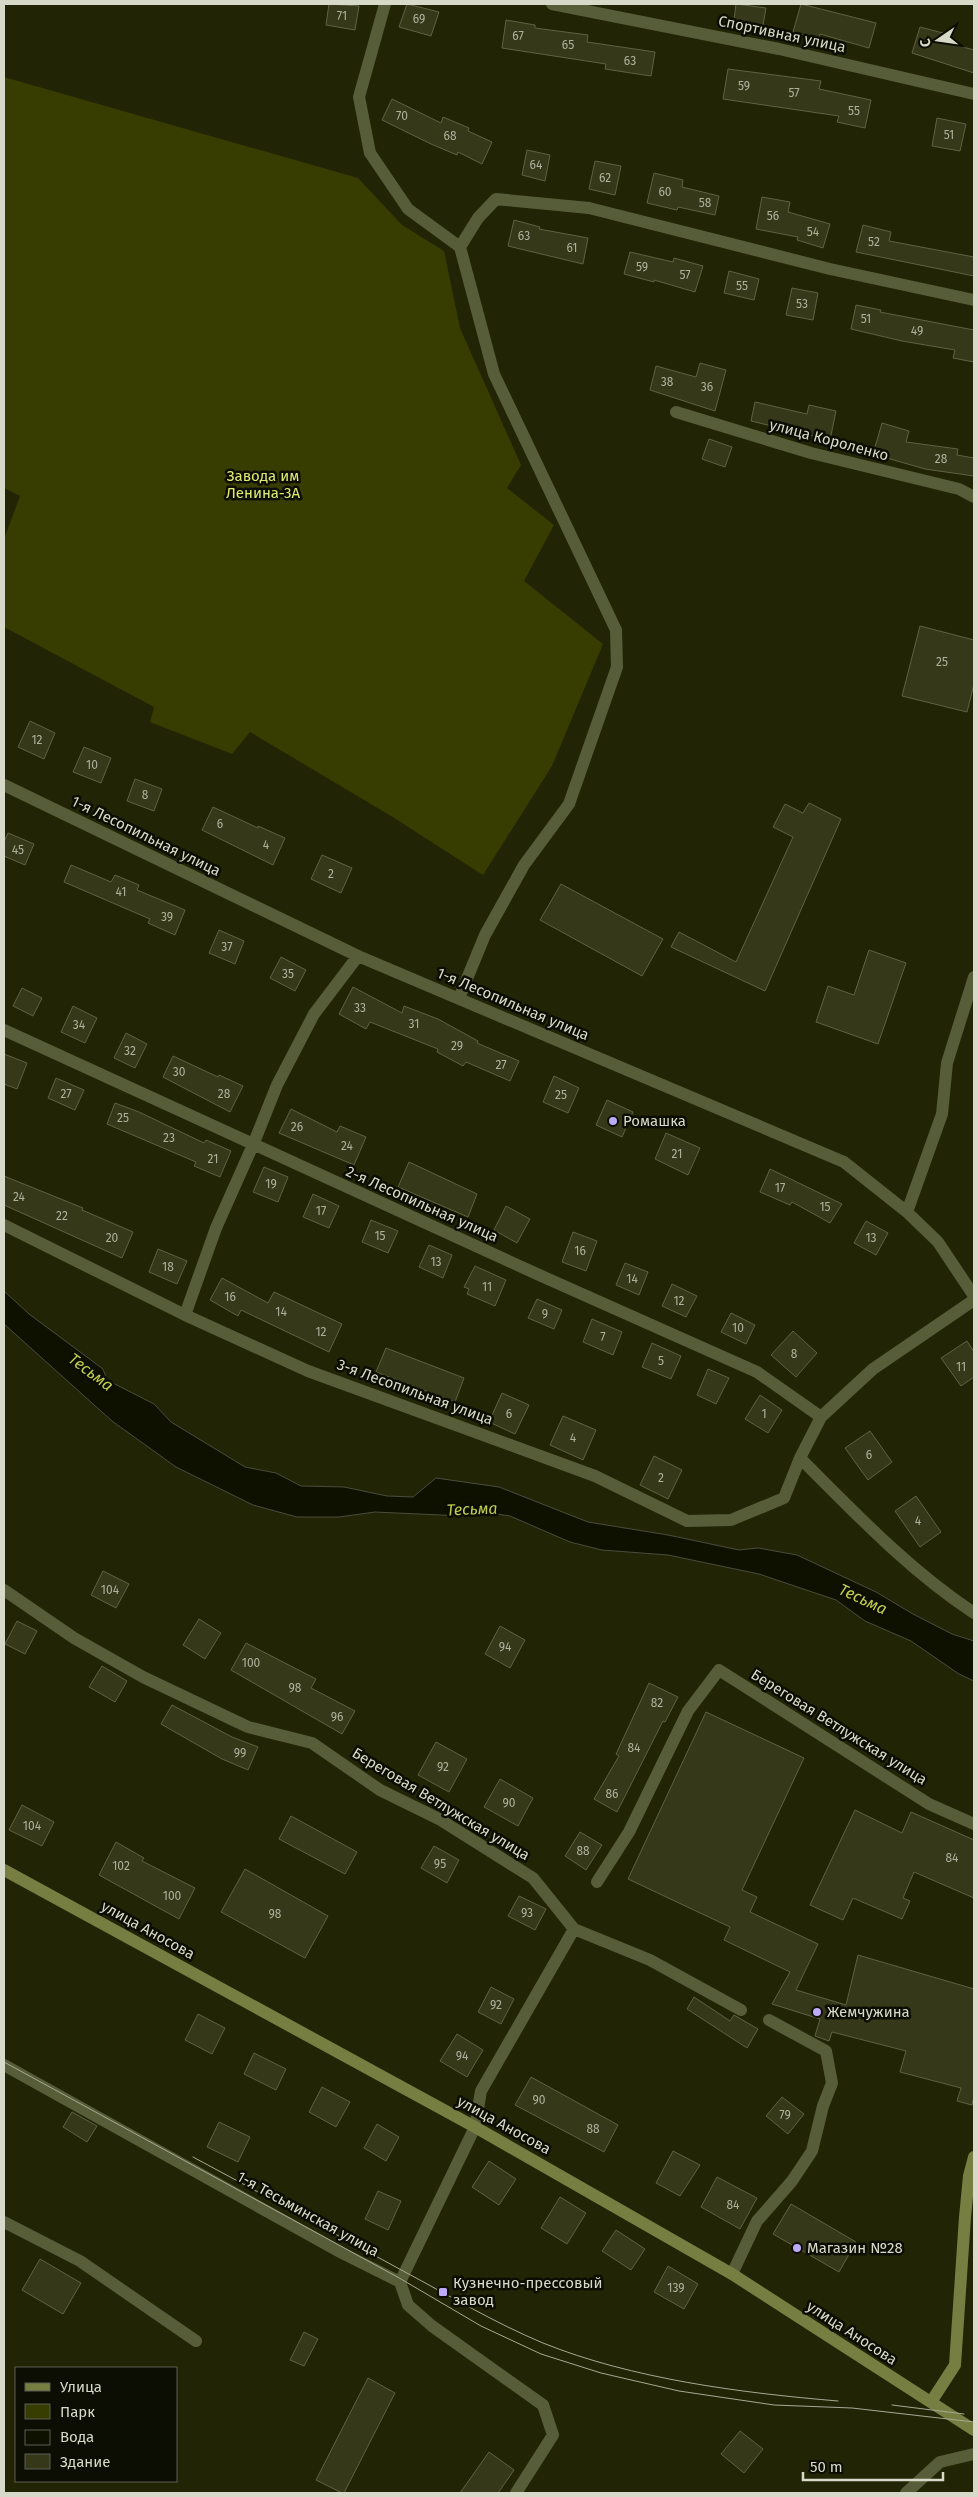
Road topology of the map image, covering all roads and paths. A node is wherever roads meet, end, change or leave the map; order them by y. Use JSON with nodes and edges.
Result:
{"nodes":[{"id":1,"x":385,"y":4,"type":"edge"},
{"id":2,"x":552,"y":4,"type":"edge"},
{"id":3,"x":974,"y":94,"type":"edge"},
{"id":4,"x":460,"y":246,"type":"junction"},
{"id":5,"x":974,"y":300,"type":"edge"},
{"id":6,"x":676,"y":412,"type":"dead end"},
{"id":7,"x":974,"y":497,"type":"edge"},
{"id":8,"x":4,"y":785,"type":"edge"},
{"id":9,"x":358,"y":956,"type":"junction"},
{"id":10,"x":974,"y":977,"type":"edge"},
{"id":11,"x":458,"y":998,"type":"junction"},
{"id":12,"x":4,"y":1030,"type":"edge"},
{"id":13,"x":253,"y":1145,"type":"junction"},
{"id":14,"x":907,"y":1212,"type":"junction"},
{"id":15,"x":4,"y":1225,"type":"edge"},
{"id":16,"x":974,"y":1298,"type":"edge"},
{"id":17,"x":185,"y":1315,"type":"junction"},
{"id":18,"x":821,"y":1417,"type":"junction"},
{"id":19,"x":800,"y":1458,"type":"junction"},
{"id":20,"x":4,"y":1590,"type":"edge"},
{"id":21,"x":974,"y":1613,"type":"edge"},
{"id":22,"x":974,"y":1824,"type":"edge"},
{"id":23,"x":4,"y":1870,"type":"edge"},
{"id":24,"x":597,"y":1882,"type":"dead end"},
{"id":25,"x":574,"y":1929,"type":"junction"},
{"id":26,"x":741,"y":2010,"type":"dead end"},
{"id":27,"x":769,"y":2020,"type":"dead end"},
{"id":28,"x":4,"y":2065,"type":"edge"},
{"id":29,"x":475,"y":2127,"type":"junction"},
{"id":30,"x":974,"y":2157,"type":"edge"},
{"id":31,"x":4,"y":2222,"type":"edge"},
{"id":32,"x":732,"y":2274,"type":"junction"},
{"id":33,"x":400,"y":2282,"type":"junction"},
{"id":34,"x":196,"y":2341,"type":"dead end"},
{"id":35,"x":931,"y":2402,"type":"junction"},
{"id":36,"x":974,"y":2430,"type":"edge"},
{"id":37,"x":974,"y":2454,"type":"edge"},
{"id":38,"x":516,"y":2493,"type":"edge"},
{"id":39,"x":906,"y":2493,"type":"edge"}],
"edges":[{"from":1,"to":4,"type":"street"},
{"from":2,"to":3,"type":"street","name":"Спортивная улица"},
{"from":4,"to":5,"type":"street"},
{"from":4,"to":11,"type":"street"},
{"from":6,"to":7,"type":"street","name":"улица Короленко"},
{"from":8,"to":9,"type":"street","name":"1-я Лесопильная улица"},
{"from":9,"to":11,"type":"street","name":"1-я Лесопильная улица"},
{"from":9,"to":13,"type":"street"},
{"from":10,"to":14,"type":"street"},
{"from":11,"to":14,"type":"street","name":"1-я Лесопильная улица"},
{"from":12,"to":13,"type":"street","name":"2-я Лесопильная улица"},
{"from":13,"to":17,"type":"street"},
{"from":13,"to":18,"type":"street","name":"2-я Лесопильная улица"},
{"from":14,"to":16,"type":"street","name":"1-я Лесопильная улица"},
{"from":15,"to":17,"type":"street","name":"3-я Лесопильная улица"},
{"from":16,"to":18,"type":"street"},
{"from":17,"to":19,"type":"street","name":"3-я Лесопильная улица"},
{"from":18,"to":19,"type":"street","name":"3-я Лесопильная улица"},
{"from":19,"to":21,"type":"street"},
{"from":20,"to":25,"type":"street","name":"Береговая Ветлужская улица"},
{"from":22,"to":24,"type":"street","name":"Береговая Ветлужская улица"},
{"from":23,"to":29,"type":"main road","name":"улица Аносова"},
{"from":25,"to":26,"type":"street","name":"Береговая Ветлужская улица"},
{"from":25,"to":29,"type":"street"},
{"from":27,"to":32,"type":"street"},
{"from":28,"to":33,"type":"street","name":"1-я Тесьминская улица"},
{"from":29,"to":32,"type":"main road","name":"улица Аносова"},
{"from":29,"to":33,"type":"street"},
{"from":30,"to":35,"type":"main road"},
{"from":31,"to":34,"type":"street"},
{"from":32,"to":35,"type":"main road","name":"улица Аносова"},
{"from":33,"to":38,"type":"street"},
{"from":35,"to":36,"type":"main road","name":"улица Аносова"},
{"from":37,"to":39,"type":"street"}]}
